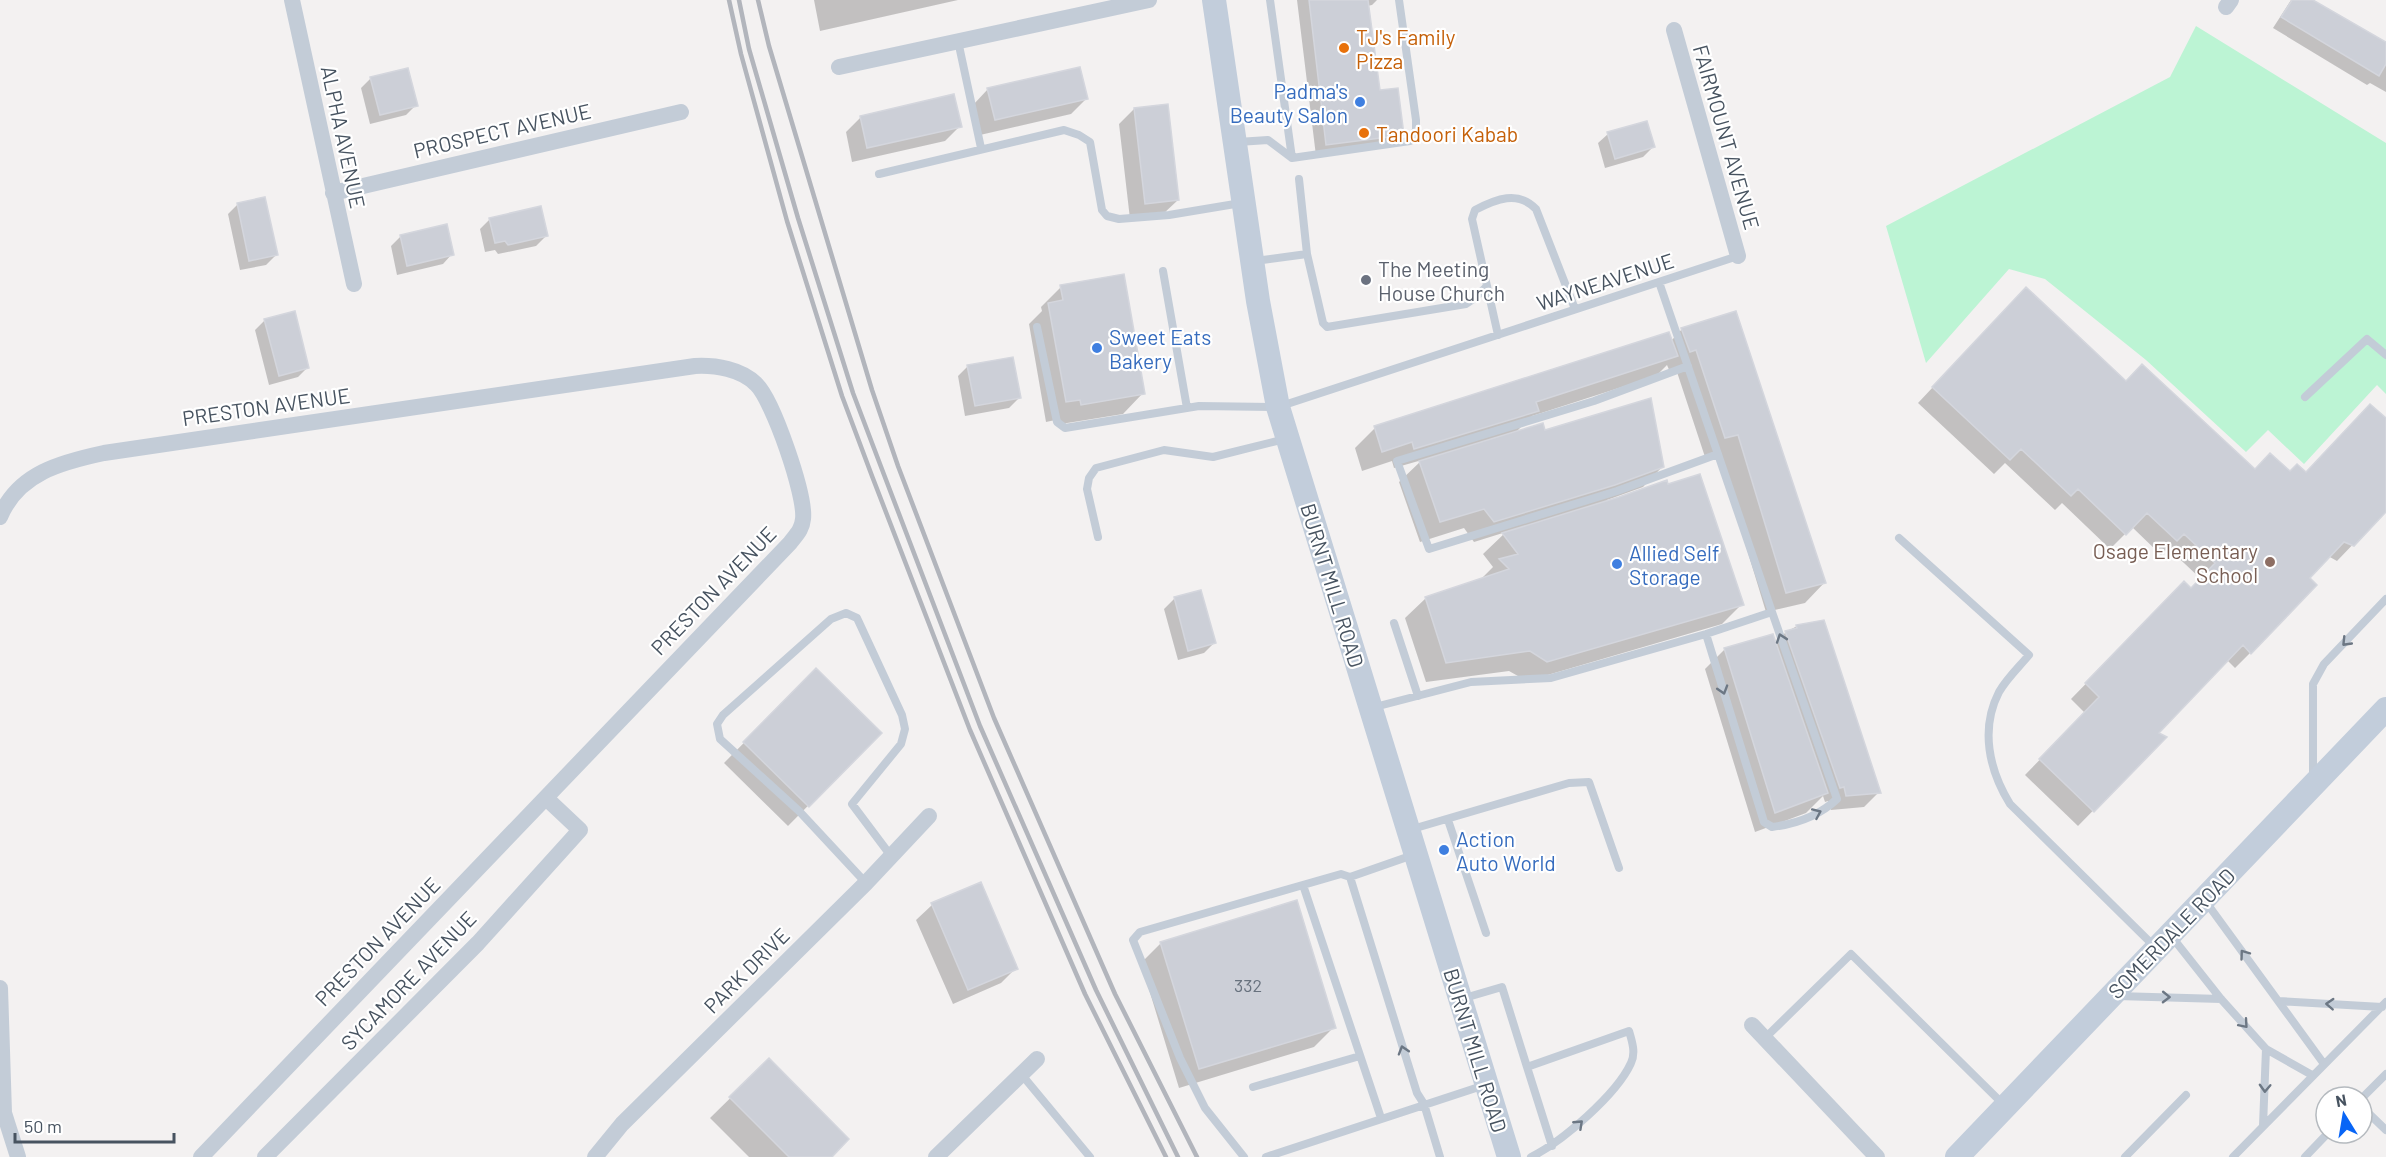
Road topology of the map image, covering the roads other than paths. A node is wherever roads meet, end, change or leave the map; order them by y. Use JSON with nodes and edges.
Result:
{"nodes":[{"id":1,"x":291,"y":0,"type":"edge"},
{"id":2,"x":1149,"y":0,"type":"edge"},
{"id":3,"x":1214,"y":0,"type":"edge"},
{"id":4,"x":1270,"y":0,"type":"edge"},
{"id":5,"x":1399,"y":0,"type":"edge"},
{"id":6,"x":1674,"y":30,"type":"dead end"},
{"id":7,"x":958,"y":41,"type":"junction"},
{"id":8,"x":839,"y":67,"type":"dead end"},
{"id":9,"x":681,"y":112,"type":"dead end"},
{"id":10,"x":1235,"y":143,"type":"junction"},
{"id":11,"x":981,"y":148,"type":"junction"},
{"id":12,"x":1292,"y":158,"type":"junction"},
{"id":13,"x":879,"y":174,"type":"dead end"},
{"id":14,"x":1299,"y":179,"type":"dead end"},
{"id":15,"x":333,"y":193,"type":"junction"},
{"id":16,"x":1244,"y":203,"type":"junction"},
{"id":17,"x":1307,"y":254,"type":"junction"},
{"id":18,"x":1738,"y":256,"type":"joint"},
{"id":19,"x":1252,"y":261,"type":"junction"},
{"id":20,"x":1163,"y":271,"type":"dead end"},
{"id":21,"x":1659,"y":282,"type":"junction"},
{"id":22,"x":354,"y":284,"type":"dead end"},
{"id":23,"x":1487,"y":286,"type":"junction"},
{"id":24,"x":1575,"y":309,"type":"junction"},
{"id":25,"x":1037,"y":327,"type":"dead end"},
{"id":26,"x":1498,"y":335,"type":"junction"},
{"id":27,"x":2386,"y":356,"type":"edge"},
{"id":28,"x":1688,"y":366,"type":"junction"},
{"id":29,"x":2305,"y":397,"type":"dead end"},
{"id":30,"x":1278,"y":407,"type":"junction"},
{"id":31,"x":1187,"y":408,"type":"junction"},
{"id":32,"x":1288,"y":438,"type":"junction"},
{"id":33,"x":1718,"y":454,"type":"junction"},
{"id":34,"x":8,"y":488,"type":"edge"},
{"id":35,"x":0,"y":517,"type":"edge"},
{"id":36,"x":1098,"y":537,"type":"dead end"},
{"id":37,"x":1899,"y":538,"type":"dead end"},
{"id":38,"x":2386,"y":599,"type":"edge"},
{"id":39,"x":1772,"y":612,"type":"junction"},
{"id":40,"x":1394,"y":623,"type":"dead end"},
{"id":41,"x":1706,"y":634,"type":"junction"},
{"id":42,"x":1418,"y":696,"type":"junction"},
{"id":43,"x":1371,"y":708,"type":"junction"},
{"id":44,"x":2386,"y":709,"type":"edge"},
{"id":45,"x":2314,"y":784,"type":"junction"},
{"id":46,"x":546,"y":798,"type":"junction"},
{"id":47,"x":929,"y":816,"type":"dead end"},
{"id":48,"x":1448,"y":820,"type":"junction"},
{"id":49,"x":1408,"y":830,"type":"junction"},
{"id":50,"x":1416,"y":854,"type":"junction"},
{"id":51,"x":891,"y":856,"type":"junction"},
{"id":52,"x":1619,"y":868,"type":"dead end"},
{"id":53,"x":1350,"y":877,"type":"junction"},
{"id":54,"x":866,"y":883,"type":"junction"},
{"id":55,"x":1303,"y":885,"type":"junction"},
{"id":56,"x":2204,"y":899,"type":"junction"},
{"id":57,"x":1486,"y":933,"type":"dead end"},
{"id":58,"x":2163,"y":941,"type":"junction"},
{"id":59,"x":0,"y":988,"type":"edge"},
{"id":60,"x":2110,"y":996,"type":"junction"},
{"id":61,"x":1461,"y":999,"type":"junction"},
{"id":62,"x":2221,"y":999,"type":"junction"},
{"id":63,"x":2279,"y":1001,"type":"junction"},
{"id":64,"x":2384,"y":1005,"type":"edge"},
{"id":65,"x":1752,"y":1025,"type":"dead end"},
{"id":66,"x":1765,"y":1038,"type":"junction"},
{"id":67,"x":2266,"y":1049,"type":"junction"},
{"id":68,"x":1360,"y":1056,"type":"junction"},
{"id":69,"x":1037,"y":1059,"type":"dead end"},
{"id":70,"x":2324,"y":1064,"type":"junction"},
{"id":71,"x":1527,"y":1067,"type":"junction"},
{"id":72,"x":2386,"y":1074,"type":"edge"},
{"id":73,"x":1022,"y":1075,"type":"junction"},
{"id":74,"x":2312,"y":1076,"type":"junction"},
{"id":75,"x":1487,"y":1084,"type":"junction"},
{"id":76,"x":2374,"y":1086,"type":"edge"},
{"id":77,"x":1253,"y":1087,"type":"dead end"},
{"id":78,"x":2186,"y":1095,"type":"dead end"},
{"id":79,"x":1424,"y":1104,"type":"junction"},
{"id":80,"x":2005,"y":1106,"type":"junction"},
{"id":81,"x":1381,"y":1118,"type":"junction"},
{"id":82,"x":2374,"y":1118,"type":"edge"},
{"id":83,"x":2263,"y":1126,"type":"junction"},
{"id":84,"x":2386,"y":1130,"type":"edge"},
{"id":85,"x":2316,"y":1145,"type":"edge"},
{"id":86,"x":1552,"y":1146,"type":"junction"},
{"id":87,"x":18,"y":1157,"type":"edge"},
{"id":88,"x":201,"y":1157,"type":"edge"},
{"id":89,"x":265,"y":1157,"type":"edge"},
{"id":90,"x":595,"y":1157,"type":"edge"},
{"id":91,"x":936,"y":1157,"type":"edge"},
{"id":92,"x":1090,"y":1157,"type":"edge"},
{"id":93,"x":1244,"y":1157,"type":"edge"},
{"id":94,"x":1266,"y":1157,"type":"edge"},
{"id":95,"x":1440,"y":1157,"type":"edge"},
{"id":96,"x":1509,"y":1157,"type":"edge"},
{"id":97,"x":1531,"y":1157,"type":"edge"},
{"id":98,"x":1877,"y":1157,"type":"edge"},
{"id":99,"x":1957,"y":1157,"type":"edge"},
{"id":100,"x":2125,"y":1157,"type":"edge"},
{"id":101,"x":2234,"y":1157,"type":"edge"},
{"id":102,"x":2305,"y":1157,"type":"edge"}],
"edges":[{"from":1,"to":15,"type":"street","name":"ALPHA AVENUE"},
{"from":2,"to":7,"type":"street"},
{"from":3,"to":10,"type":"main road","name":"BURNT MILL ROAD"},
{"from":4,"to":12,"type":"lane"},
{"from":5,"to":12,"type":"lane"},
{"from":6,"to":18,"type":"street","name":"FAIRMOUNT AVENUE"},
{"from":7,"to":8,"type":"street"},
{"from":7,"to":11,"type":"lane"},
{"from":9,"to":15,"type":"street","name":"PROSPECT AVENUE"},
{"from":10,"to":12,"type":"lane"},
{"from":10,"to":16,"type":"main road","name":"BURNT MILL ROAD"},
{"from":11,"to":13,"type":"lane"},
{"from":11,"to":16,"type":"lane"},
{"from":14,"to":17,"type":"lane"},
{"from":15,"to":22,"type":"street","name":"ALPHA AVENUE"},
{"from":16,"to":19,"type":"main road","name":"BURNT MILL ROAD"},
{"from":17,"to":19,"type":"lane"},
{"from":17,"to":23,"type":"lane"},
{"from":18,"to":21,"type":"lane","name":"WAYNEAVENUE"},
{"from":19,"to":30,"type":"main road","name":"BURNT MILL ROAD"},
{"from":20,"to":31,"type":"lane"},
{"from":21,"to":24,"type":"lane","name":"WAYNEAVENUE"},
{"from":21,"to":28,"type":"lane"},
{"from":23,"to":24,"type":"lane"},
{"from":23,"to":26,"type":"lane"},
{"from":24,"to":26,"type":"lane","name":"WAYNEAVENUE"},
{"from":25,"to":31,"type":"lane","name":"WAYNEAVENUE"},
{"from":26,"to":30,"type":"lane","name":"WAYNEAVENUE"},
{"from":27,"to":29,"type":"lane"},
{"from":28,"to":33,"type":"lane"},
{"from":28,"to":33,"type":"lane"},
{"from":30,"to":31,"type":"lane","name":"WAYNEAVENUE"},
{"from":30,"to":32,"type":"main road","name":"BURNT MILL ROAD"},
{"from":32,"to":36,"type":"lane"},
{"from":32,"to":43,"type":"main road","name":"BURNT MILL ROAD"},
{"from":33,"to":39,"type":"lane"},
{"from":34,"to":35,"type":"street","name":"PRESTON AVENUE"},
{"from":34,"to":46,"type":"street","name":"PRESTON AVENUE"},
{"from":37,"to":58,"type":"lane"},
{"from":38,"to":45,"type":"lane","one_way":true},
{"from":39,"to":41,"type":"lane"},
{"from":41,"to":39,"type":"lane","one_way":true},
{"from":40,"to":42,"type":"lane"},
{"from":41,"to":42,"type":"lane"},
{"from":42,"to":43,"type":"lane"},
{"from":43,"to":49,"type":"main road","name":"BURNT MILL ROAD"},
{"from":44,"to":45,"type":"main road","name":"SOMERDALE ROAD"},
{"from":45,"to":56,"type":"main road","name":"SOMERDALE ROAD"},
{"from":46,"to":88,"type":"street","name":"PRESTON AVENUE"},
{"from":46,"to":89,"type":"street","name":"SYCAMORE AVENUE"},
{"from":47,"to":51,"type":"street","name":"PARK DRIVE"},
{"from":48,"to":49,"type":"lane"},
{"from":48,"to":52,"type":"lane"},
{"from":48,"to":57,"type":"lane"},
{"from":49,"to":50,"type":"main road","name":"BURNT MILL ROAD"},
{"from":50,"to":53,"type":"lane"},
{"from":50,"to":61,"type":"main road","name":"BURNT MILL ROAD"},
{"from":51,"to":54,"type":"street","name":"PARK DRIVE"},
{"from":51,"to":54,"type":"lane"},
{"from":53,"to":55,"type":"lane"},
{"from":79,"to":53,"type":"lane","one_way":true},
{"from":54,"to":90,"type":"street","name":"PARK DRIVE"},
{"from":55,"to":68,"type":"lane"},
{"from":55,"to":93,"type":"lane"},
{"from":56,"to":58,"type":"main road","name":"SOMERDALE ROAD"},
{"from":63,"to":56,"type":"lane","one_way":true},
{"from":58,"to":60,"type":"main road","name":"SOMERDALE ROAD"},
{"from":58,"to":62,"type":"lane"},
{"from":59,"to":87,"type":"street"},
{"from":60,"to":62,"type":"lane","one_way":true},
{"from":60,"to":80,"type":"main road","name":"SOMERDALE ROAD"},
{"from":61,"to":71,"type":"lane"},
{"from":61,"to":75,"type":"main road","name":"BURNT MILL ROAD"},
{"from":62,"to":67,"type":"lane","one_way":true},
{"from":64,"to":63,"type":"lane","one_way":true},
{"from":63,"to":70,"type":"lane"},
{"from":64,"to":70,"type":"lane"},
{"from":65,"to":66,"type":"street"},
{"from":66,"to":80,"type":"lane"},
{"from":66,"to":98,"type":"street"},
{"from":67,"to":74,"type":"lane"},
{"from":67,"to":83,"type":"lane","one_way":true},
{"from":68,"to":77,"type":"lane"},
{"from":68,"to":81,"type":"lane"},
{"from":69,"to":73,"type":"street"},
{"from":70,"to":74,"type":"lane"},
{"from":71,"to":86,"type":"lane"},
{"from":86,"to":71,"type":"lane","one_way":true},
{"from":72,"to":76,"type":"lane"},
{"from":73,"to":91,"type":"street"},
{"from":73,"to":92,"type":"lane"},
{"from":74,"to":83,"type":"lane"},
{"from":75,"to":79,"type":"lane"},
{"from":75,"to":96,"type":"main road","name":"BURNT MILL ROAD"},
{"from":78,"to":100,"type":"lane"},
{"from":79,"to":81,"type":"lane"},
{"from":79,"to":95,"type":"lane"},
{"from":80,"to":99,"type":"main road","name":"SOMERDALE ROAD"},
{"from":81,"to":94,"type":"lane"},
{"from":82,"to":84,"type":"lane"},
{"from":83,"to":101,"type":"lane"},
{"from":85,"to":102,"type":"lane"},
{"from":86,"to":97,"type":"lane"}]}
